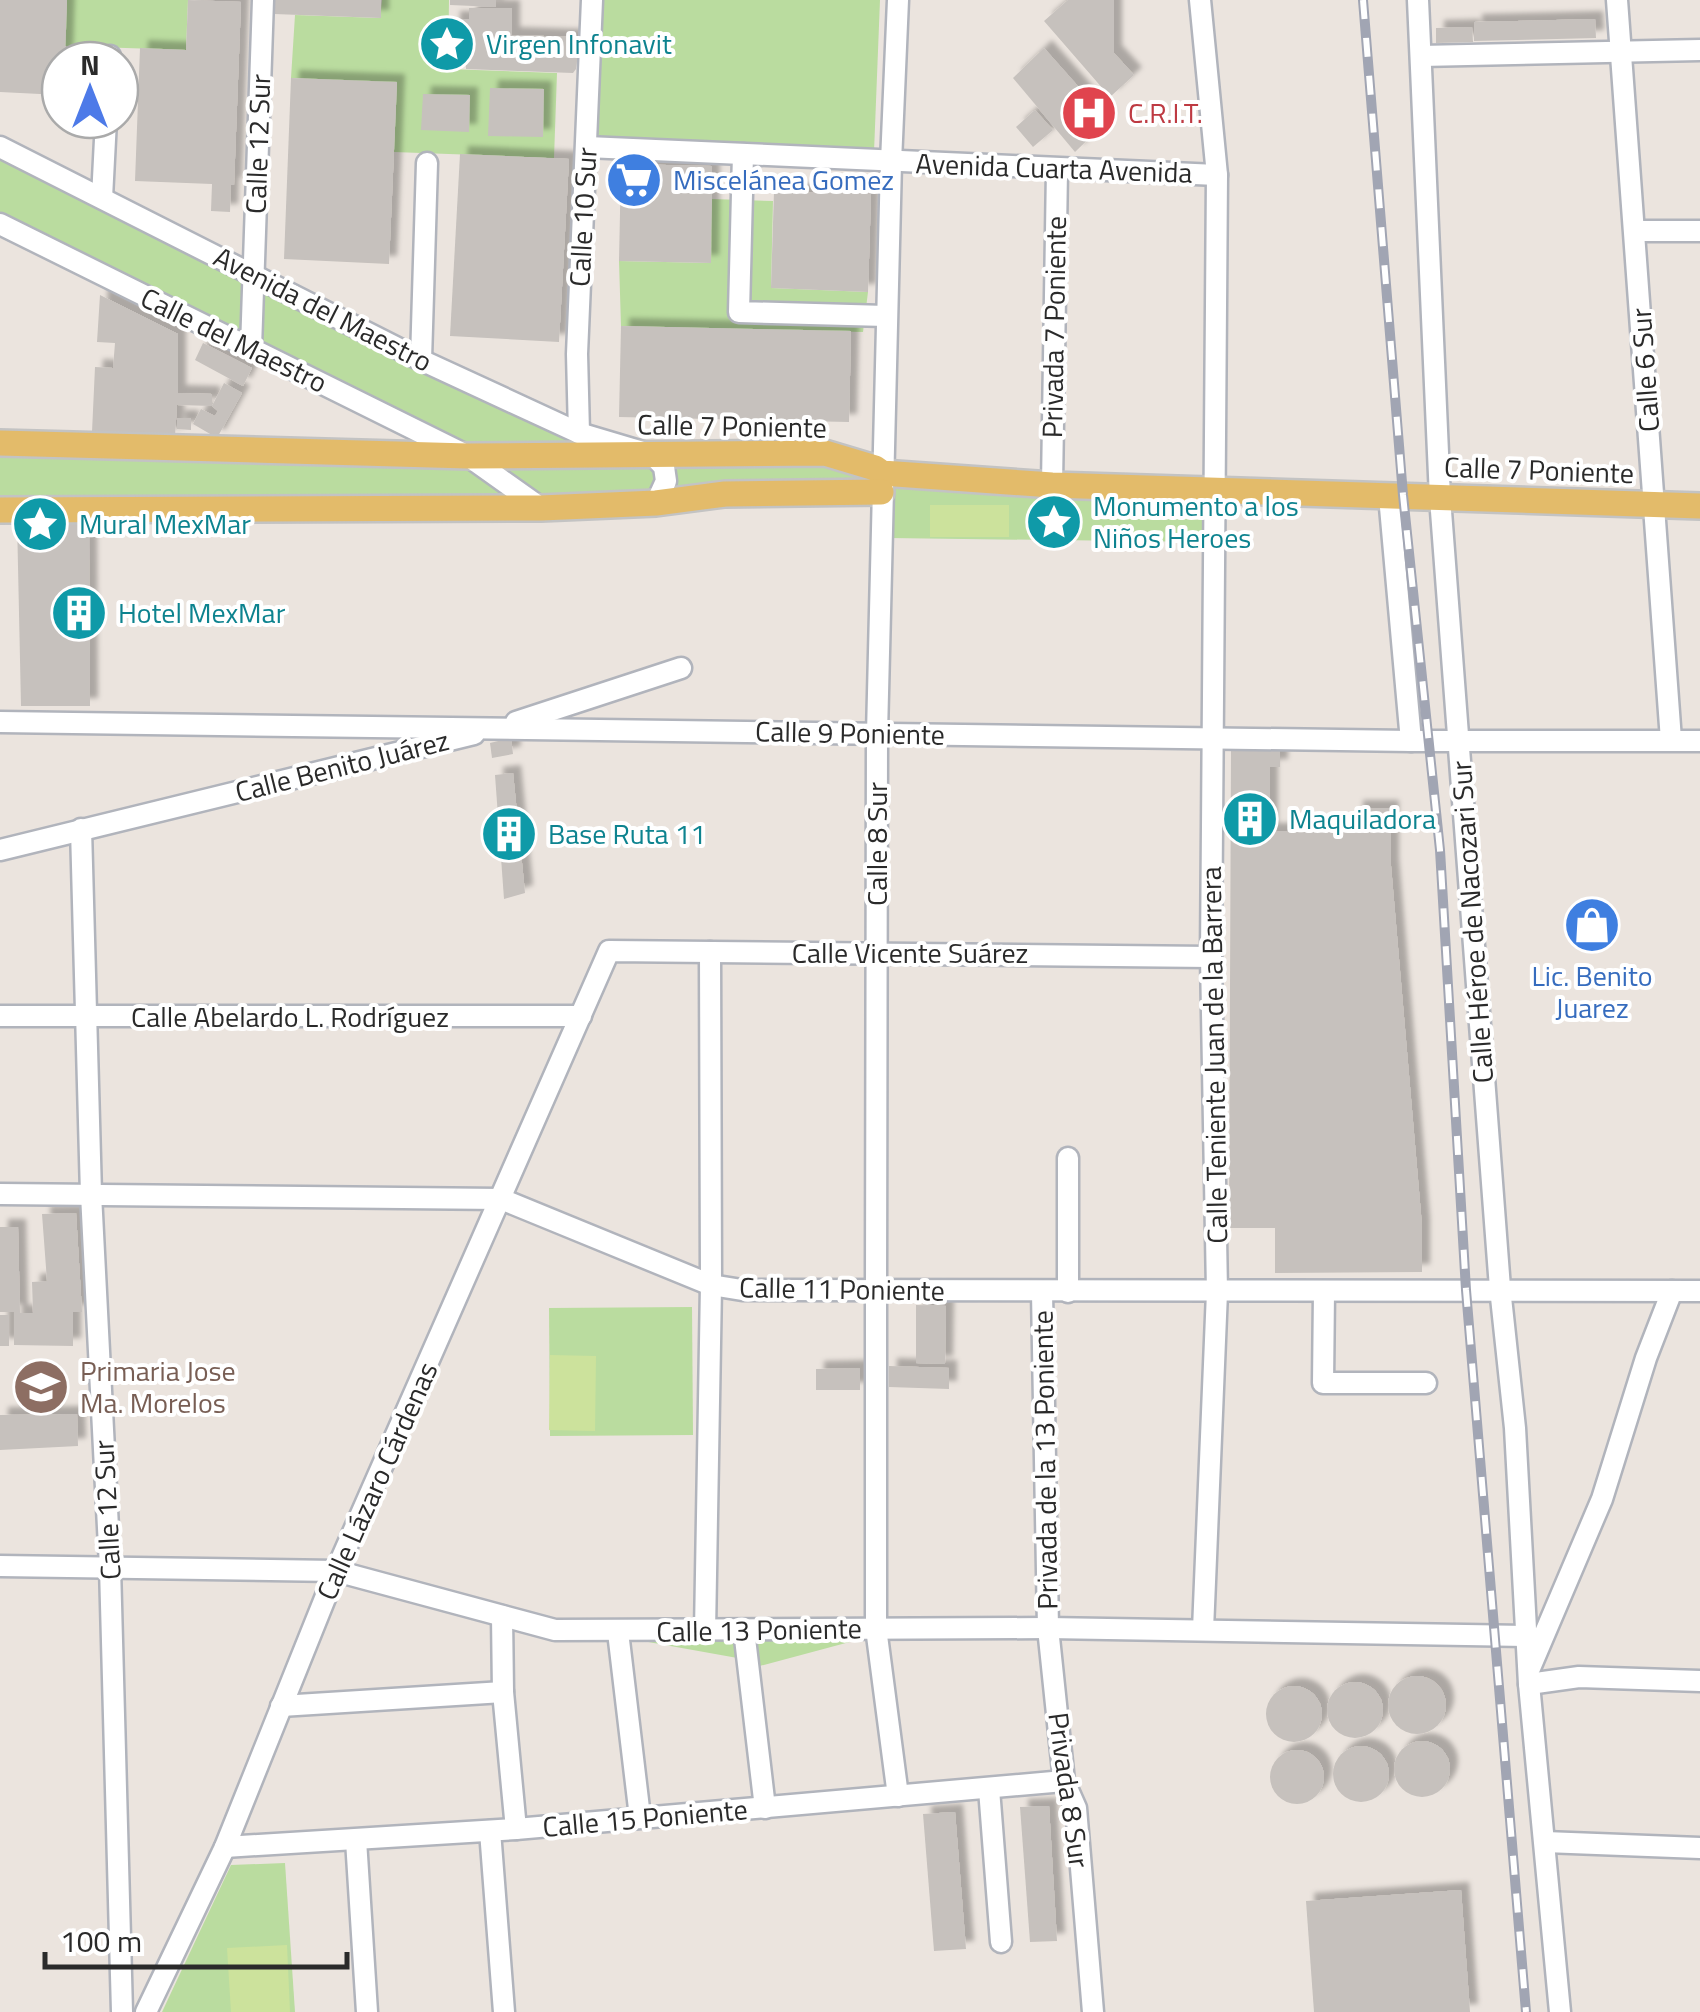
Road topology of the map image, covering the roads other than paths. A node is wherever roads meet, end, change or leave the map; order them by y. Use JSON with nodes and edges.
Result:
{"nodes":[{"id":1,"x":263,"y":0,"type":"edge"},
{"id":2,"x":592,"y":0,"type":"edge"},
{"id":3,"x":898,"y":0,"type":"edge"},
{"id":4,"x":1200,"y":0,"type":"edge"},
{"id":5,"x":1418,"y":0,"type":"edge"},
{"id":6,"x":1617,"y":0,"type":"edge"},
{"id":7,"x":1700,"y":50,"type":"edge"},
{"id":8,"x":1621,"y":52,"type":"junction"},
{"id":9,"x":1421,"y":56,"type":"junction"},
{"id":10,"x":105,"y":140,"type":"edge"},
{"id":11,"x":587,"y":146,"type":"junction"},
{"id":12,"x":0,"y":147,"type":"edge"},
{"id":13,"x":744,"y":154,"type":"junction"},
{"id":14,"x":890,"y":162,"type":"junction"},
{"id":15,"x":427,"y":163,"type":"dead end"},
{"id":16,"x":1057,"y":169,"type":"junction"},
{"id":17,"x":1217,"y":174,"type":"junction"},
{"id":18,"x":102,"y":198,"type":"junction"},
{"id":19,"x":0,"y":224,"type":"edge"},
{"id":20,"x":1635,"y":231,"type":"junction"},
{"id":21,"x":1700,"y":232,"type":"edge"},
{"id":22,"x":254,"y":273,"type":"junction"},
{"id":23,"x":886,"y":316,"type":"junction"},
{"id":24,"x":250,"y":348,"type":"junction"},
{"id":25,"x":421,"y":360,"type":"junction"},
{"id":26,"x":579,"y":433,"type":"junction"},
{"id":27,"x":0,"y":443,"type":"edge"},
{"id":28,"x":653,"y":454,"type":"junction"},
{"id":29,"x":468,"y":456,"type":"junction"},
{"id":30,"x":882,"y":482,"type":"junction"},
{"id":31,"x":1052,"y":484,"type":"junction"},
{"id":32,"x":1216,"y":488,"type":"junction"},
{"id":33,"x":1390,"y":496,"type":"junction"},
{"id":34,"x":1440,"y":498,"type":"junction"},
{"id":35,"x":656,"y":503,"type":"junction"},
{"id":36,"x":1655,"y":504,"type":"junction"},
{"id":37,"x":1700,"y":506,"type":"edge"},
{"id":38,"x":542,"y":508,"type":"junction"},
{"id":39,"x":0,"y":510,"type":"edge"},
{"id":40,"x":681,"y":668,"type":"dead end"},
{"id":41,"x":0,"y":722,"type":"edge"},
{"id":42,"x":502,"y":726,"type":"junction"},
{"id":43,"x":877,"y":734,"type":"junction"},
{"id":44,"x":1214,"y":738,"type":"junction"},
{"id":45,"x":1671,"y":740,"type":"junction"},
{"id":46,"x":1411,"y":741,"type":"junction"},
{"id":47,"x":1458,"y":741,"type":"junction"},
{"id":48,"x":1700,"y":741,"type":"edge"},
{"id":49,"x":82,"y":829,"type":"junction"},
{"id":50,"x":0,"y":850,"type":"edge"},
{"id":51,"x":609,"y":951,"type":"joint"},
{"id":52,"x":710,"y":952,"type":"junction"},
{"id":53,"x":877,"y":952,"type":"junction"},
{"id":54,"x":1211,"y":956,"type":"junction"},
{"id":55,"x":0,"y":1016,"type":"edge"},
{"id":56,"x":581,"y":1016,"type":"junction"},
{"id":57,"x":87,"y":1017,"type":"junction"},
{"id":58,"x":1068,"y":1158,"type":"dead end"},
{"id":59,"x":0,"y":1194,"type":"edge"},
{"id":60,"x":91,"y":1194,"type":"junction"},
{"id":61,"x":501,"y":1199,"type":"junction"},
{"id":62,"x":711,"y":1285,"type":"junction"},
{"id":63,"x":1500,"y":1288,"type":"junction"},
{"id":64,"x":876,"y":1291,"type":"junction"},
{"id":65,"x":1672,"y":1291,"type":"junction"},
{"id":66,"x":1700,"y":1291,"type":"edge"},
{"id":67,"x":1042,"y":1292,"type":"junction"},
{"id":68,"x":1068,"y":1292,"type":"junction"},
{"id":69,"x":1217,"y":1292,"type":"junction"},
{"id":70,"x":1324,"y":1292,"type":"junction"},
{"id":71,"x":1426,"y":1383,"type":"dead end"},
{"id":72,"x":0,"y":1566,"type":"edge"},
{"id":73,"x":110,"y":1567,"type":"junction"},
{"id":74,"x":336,"y":1572,"type":"junction"},
{"id":75,"x":502,"y":1616,"type":"junction"},
{"id":76,"x":876,"y":1628,"type":"junction"},
{"id":77,"x":1048,"y":1628,"type":"junction"},
{"id":78,"x":744,"y":1630,"type":"junction"},
{"id":79,"x":1203,"y":1630,"type":"junction"},
{"id":80,"x":618,"y":1632,"type":"junction"},
{"id":81,"x":705,"y":1632,"type":"junction"},
{"id":82,"x":1526,"y":1636,"type":"junction"},
{"id":83,"x":1528,"y":1678,"type":"junction"},
{"id":84,"x":1700,"y":1681,"type":"edge"},
{"id":85,"x":502,"y":1692,"type":"junction"},
{"id":86,"x":281,"y":1706,"type":"junction"},
{"id":87,"x":1064,"y":1781,"type":"junction"},
{"id":88,"x":989,"y":1789,"type":"junction"},
{"id":89,"x":898,"y":1796,"type":"junction"},
{"id":90,"x":765,"y":1808,"type":"junction"},
{"id":91,"x":640,"y":1818,"type":"junction"},
{"id":92,"x":516,"y":1830,"type":"junction"},
{"id":93,"x":490,"y":1832,"type":"junction"},
{"id":94,"x":356,"y":1840,"type":"junction"},
{"id":95,"x":1544,"y":1842,"type":"junction"},
{"id":96,"x":225,"y":1847,"type":"junction"},
{"id":97,"x":1700,"y":1848,"type":"edge"},
{"id":98,"x":1001,"y":1942,"type":"dead end"},
{"id":99,"x":122,"y":2012,"type":"edge"},
{"id":100,"x":146,"y":2012,"type":"edge"},
{"id":101,"x":367,"y":2012,"type":"edge"},
{"id":102,"x":504,"y":2012,"type":"edge"},
{"id":103,"x":1093,"y":2012,"type":"edge"},
{"id":104,"x":1560,"y":2012,"type":"edge"}],
"edges":[{"from":1,"to":22,"type":"street","name":"Calle 12 Sur"},
{"from":2,"to":11,"type":"street","name":"Calle 10 Sur"},
{"from":3,"to":14,"type":"street","name":"Calle 8 Sur"},
{"from":4,"to":17,"type":"street","name":"Calle Teniente Juan de la Barrera"},
{"from":5,"to":9,"type":"street","name":"Calle Héroe de Nacozari Sur"},
{"from":6,"to":8,"type":"street","name":"Calle 6 Sur"},
{"from":7,"to":8,"type":"street"},
{"from":8,"to":9,"type":"street"},
{"from":8,"to":20,"type":"street","name":"Calle 6 Sur"},
{"from":9,"to":34,"type":"street","name":"Calle Héroe de Nacozari Sur"},
{"from":10,"to":18,"type":"street"},
{"from":11,"to":13,"type":"street","name":"Avenida Cuarta Avenida"},
{"from":11,"to":26,"type":"street","name":"Calle 10 Sur"},
{"from":12,"to":18,"type":"street","name":"Avenida del Maestro"},
{"from":13,"to":14,"type":"street","name":"Avenida Cuarta Avenida"},
{"from":13,"to":23,"type":"street"},
{"from":14,"to":16,"type":"street","name":"Avenida Cuarta Avenida"},
{"from":14,"to":23,"type":"street","name":"Calle 8 Sur"},
{"from":15,"to":25,"type":"street"},
{"from":16,"to":17,"type":"street","name":"Avenida Cuarta Avenida"},
{"from":16,"to":31,"type":"street","name":"Privada 7 Poniente"},
{"from":17,"to":32,"type":"street","name":"Calle Teniente Juan de la Barrera"},
{"from":18,"to":22,"type":"street","name":"Avenida del Maestro"},
{"from":19,"to":24,"type":"street","name":"Calle del Maestro"},
{"from":20,"to":21,"type":"street"},
{"from":20,"to":36,"type":"street","name":"Calle 6 Sur"},
{"from":22,"to":24,"type":"street","name":"Calle 12 Sur"},
{"from":22,"to":25,"type":"street","name":"Avenida del Maestro"},
{"from":23,"to":30,"type":"street","name":"Calle 8 Sur"},
{"from":24,"to":29,"type":"street","name":"Calle del Maestro"},
{"from":25,"to":26,"type":"street","name":"Avenida del Maestro"},
{"from":26,"to":28,"type":"street","name":"Avenida del Maestro"},
{"from":27,"to":29,"type":"main road","name":"Calle 7 Poniente"},
{"from":28,"to":29,"type":"main road","name":"Calle 7 Poniente"},
{"from":28,"to":30,"type":"main road","name":"Calle 7 Poniente"},
{"from":28,"to":35,"type":"street"},
{"from":29,"to":38,"type":"street","name":"Calle del Maestro"},
{"from":30,"to":31,"type":"main road","name":"Calle 7 Poniente"},
{"from":30,"to":35,"type":"main road","name":"Calle 7 Poniente"},
{"from":30,"to":43,"type":"street","name":"Calle 8 Sur"},
{"from":31,"to":32,"type":"main road","name":"Calle 7 Poniente"},
{"from":32,"to":33,"type":"main road","name":"Calle 7 Poniente"},
{"from":32,"to":44,"type":"street","name":"Calle Teniente Juan de la Barrera"},
{"from":33,"to":34,"type":"main road","name":"Calle 7 Poniente"},
{"from":33,"to":46,"type":"street"},
{"from":34,"to":36,"type":"main road","name":"Calle 7 Poniente"},
{"from":34,"to":47,"type":"street","name":"Calle Héroe de Nacozari Sur"},
{"from":35,"to":38,"type":"main road","name":"Calle 7 Poniente"},
{"from":36,"to":37,"type":"main road","name":"Calle 7 Poniente"},
{"from":36,"to":45,"type":"street","name":"Calle 6 Sur"},
{"from":38,"to":39,"type":"main road","name":"Calle 7 Poniente"},
{"from":40,"to":42,"type":"street","name":"Calle Benito Juárez"},
{"from":41,"to":42,"type":"street","name":"Calle 9 Poniente"},
{"from":42,"to":43,"type":"street","name":"Calle 9 Poniente"},
{"from":42,"to":49,"type":"street","name":"Calle Benito Juárez"},
{"from":43,"to":44,"type":"street","name":"Calle 9 Poniente"},
{"from":43,"to":53,"type":"street","name":"Calle 8 Sur"},
{"from":44,"to":46,"type":"street","name":"Calle 9 Poniente"},
{"from":44,"to":54,"type":"street","name":"Calle Teniente Juan de la Barrera"},
{"from":45,"to":47,"type":"street","name":"Calle 9 Poniente"},
{"from":45,"to":48,"type":"street","name":"Calle 9 Poniente"},
{"from":46,"to":47,"type":"street","name":"Calle 9 Poniente"},
{"from":47,"to":63,"type":"street","name":"Calle Héroe de Nacozari Sur"},
{"from":49,"to":50,"type":"street","name":"Calle Benito Juárez"},
{"from":49,"to":57,"type":"street","name":"Calle 12 Sur"},
{"from":51,"to":52,"type":"street","name":"Calle Vicente Suárez"},
{"from":51,"to":56,"type":"street","name":"Calle Lázaro Cárdenas"},
{"from":52,"to":53,"type":"street","name":"Calle Vicente Suárez"},
{"from":52,"to":62,"type":"street"},
{"from":53,"to":54,"type":"street","name":"Calle Vicente Suárez"},
{"from":53,"to":64,"type":"street","name":"Calle 8 Sur"},
{"from":54,"to":69,"type":"street","name":"Calle Teniente Juan de la Barrera"},
{"from":55,"to":57,"type":"street","name":"Calle Abelardo L. Rodríguez"},
{"from":56,"to":57,"type":"street","name":"Calle Abelardo L. Rodríguez"},
{"from":56,"to":61,"type":"street","name":"Calle Lázaro Cárdenas"},
{"from":57,"to":60,"type":"street","name":"Calle 12 Sur"},
{"from":58,"to":68,"type":"street"},
{"from":59,"to":60,"type":"street","name":"Calle 11 Poniente"},
{"from":60,"to":61,"type":"street","name":"Calle 11 Poniente"},
{"from":60,"to":73,"type":"street","name":"Calle 12 Sur"},
{"from":61,"to":62,"type":"street","name":"Calle 11 Poniente"},
{"from":61,"to":74,"type":"street","name":"Calle Lázaro Cárdenas"},
{"from":62,"to":64,"type":"street","name":"Calle 11 Poniente"},
{"from":62,"to":81,"type":"street"},
{"from":63,"to":65,"type":"street","name":"Calle 11 Poniente"},
{"from":63,"to":70,"type":"street","name":"Calle 11 Poniente"},
{"from":63,"to":82,"type":"street","name":"Calle Héroe de Nacozari Sur"},
{"from":64,"to":67,"type":"street","name":"Calle 11 Poniente"},
{"from":64,"to":76,"type":"street","name":"Calle 8 Sur"},
{"from":65,"to":66,"type":"street","name":"Calle 11 Poniente"},
{"from":65,"to":83,"type":"street"},
{"from":67,"to":68,"type":"street","name":"Calle 11 Poniente"},
{"from":67,"to":77,"type":"street","name":"Privada de la 13 Poniente"},
{"from":68,"to":69,"type":"street","name":"Calle 11 Poniente"},
{"from":69,"to":70,"type":"street","name":"Calle 11 Poniente"},
{"from":69,"to":79,"type":"street","name":"Calle Teniente Juan de la Barrera"},
{"from":70,"to":71,"type":"street"},
{"from":72,"to":73,"type":"street","name":"Calle 13 Poniente"},
{"from":73,"to":74,"type":"street","name":"Calle 13 Poniente"},
{"from":73,"to":99,"type":"street","name":"Calle 12 Sur"},
{"from":74,"to":75,"type":"street","name":"Calle 13 Poniente"},
{"from":74,"to":86,"type":"street","name":"Calle Lázaro Cárdenas"},
{"from":75,"to":80,"type":"street","name":"Calle 13 Poniente"},
{"from":75,"to":85,"type":"street"},
{"from":76,"to":77,"type":"street","name":"Calle 13 Poniente"},
{"from":76,"to":78,"type":"street","name":"Calle 13 Poniente"},
{"from":76,"to":89,"type":"street","name":"Calle 8 Sur"},
{"from":77,"to":79,"type":"street","name":"Calle 13 Poniente"},
{"from":77,"to":87,"type":"street","name":"Privada 8 Sur"},
{"from":78,"to":81,"type":"street","name":"Calle 13 Poniente"},
{"from":78,"to":90,"type":"street"},
{"from":79,"to":82,"type":"street","name":"Calle 13 Poniente"},
{"from":80,"to":81,"type":"street","name":"Calle 13 Poniente"},
{"from":80,"to":91,"type":"street"},
{"from":82,"to":83,"type":"street","name":"Calle Héroe de Nacozari Sur"},
{"from":83,"to":84,"type":"street"},
{"from":83,"to":95,"type":"street","name":"Calle Héroe de Nacozari Sur"},
{"from":85,"to":86,"type":"street"},
{"from":85,"to":92,"type":"street"},
{"from":86,"to":96,"type":"street","name":"Calle Lázaro Cárdenas"},
{"from":87,"to":88,"type":"street","name":"Calle 15 Poniente"},
{"from":87,"to":103,"type":"street","name":"Privada 8 Sur"},
{"from":88,"to":89,"type":"street","name":"Calle 15 Poniente"},
{"from":88,"to":98,"type":"street"},
{"from":89,"to":90,"type":"street","name":"Calle 15 Poniente"},
{"from":90,"to":91,"type":"street","name":"Calle 15 Poniente"},
{"from":91,"to":92,"type":"street","name":"Calle 15 Poniente"},
{"from":92,"to":93,"type":"street","name":"Calle 15 Poniente"},
{"from":93,"to":94,"type":"street","name":"Calle 15 Poniente"},
{"from":93,"to":102,"type":"street"},
{"from":94,"to":96,"type":"street","name":"Calle 15 Poniente"},
{"from":94,"to":101,"type":"street"},
{"from":95,"to":97,"type":"street"},
{"from":95,"to":104,"type":"street","name":"Calle Héroe de Nacozari Sur"},
{"from":96,"to":100,"type":"street","name":"Calle Lázaro Cárdenas"}]}
